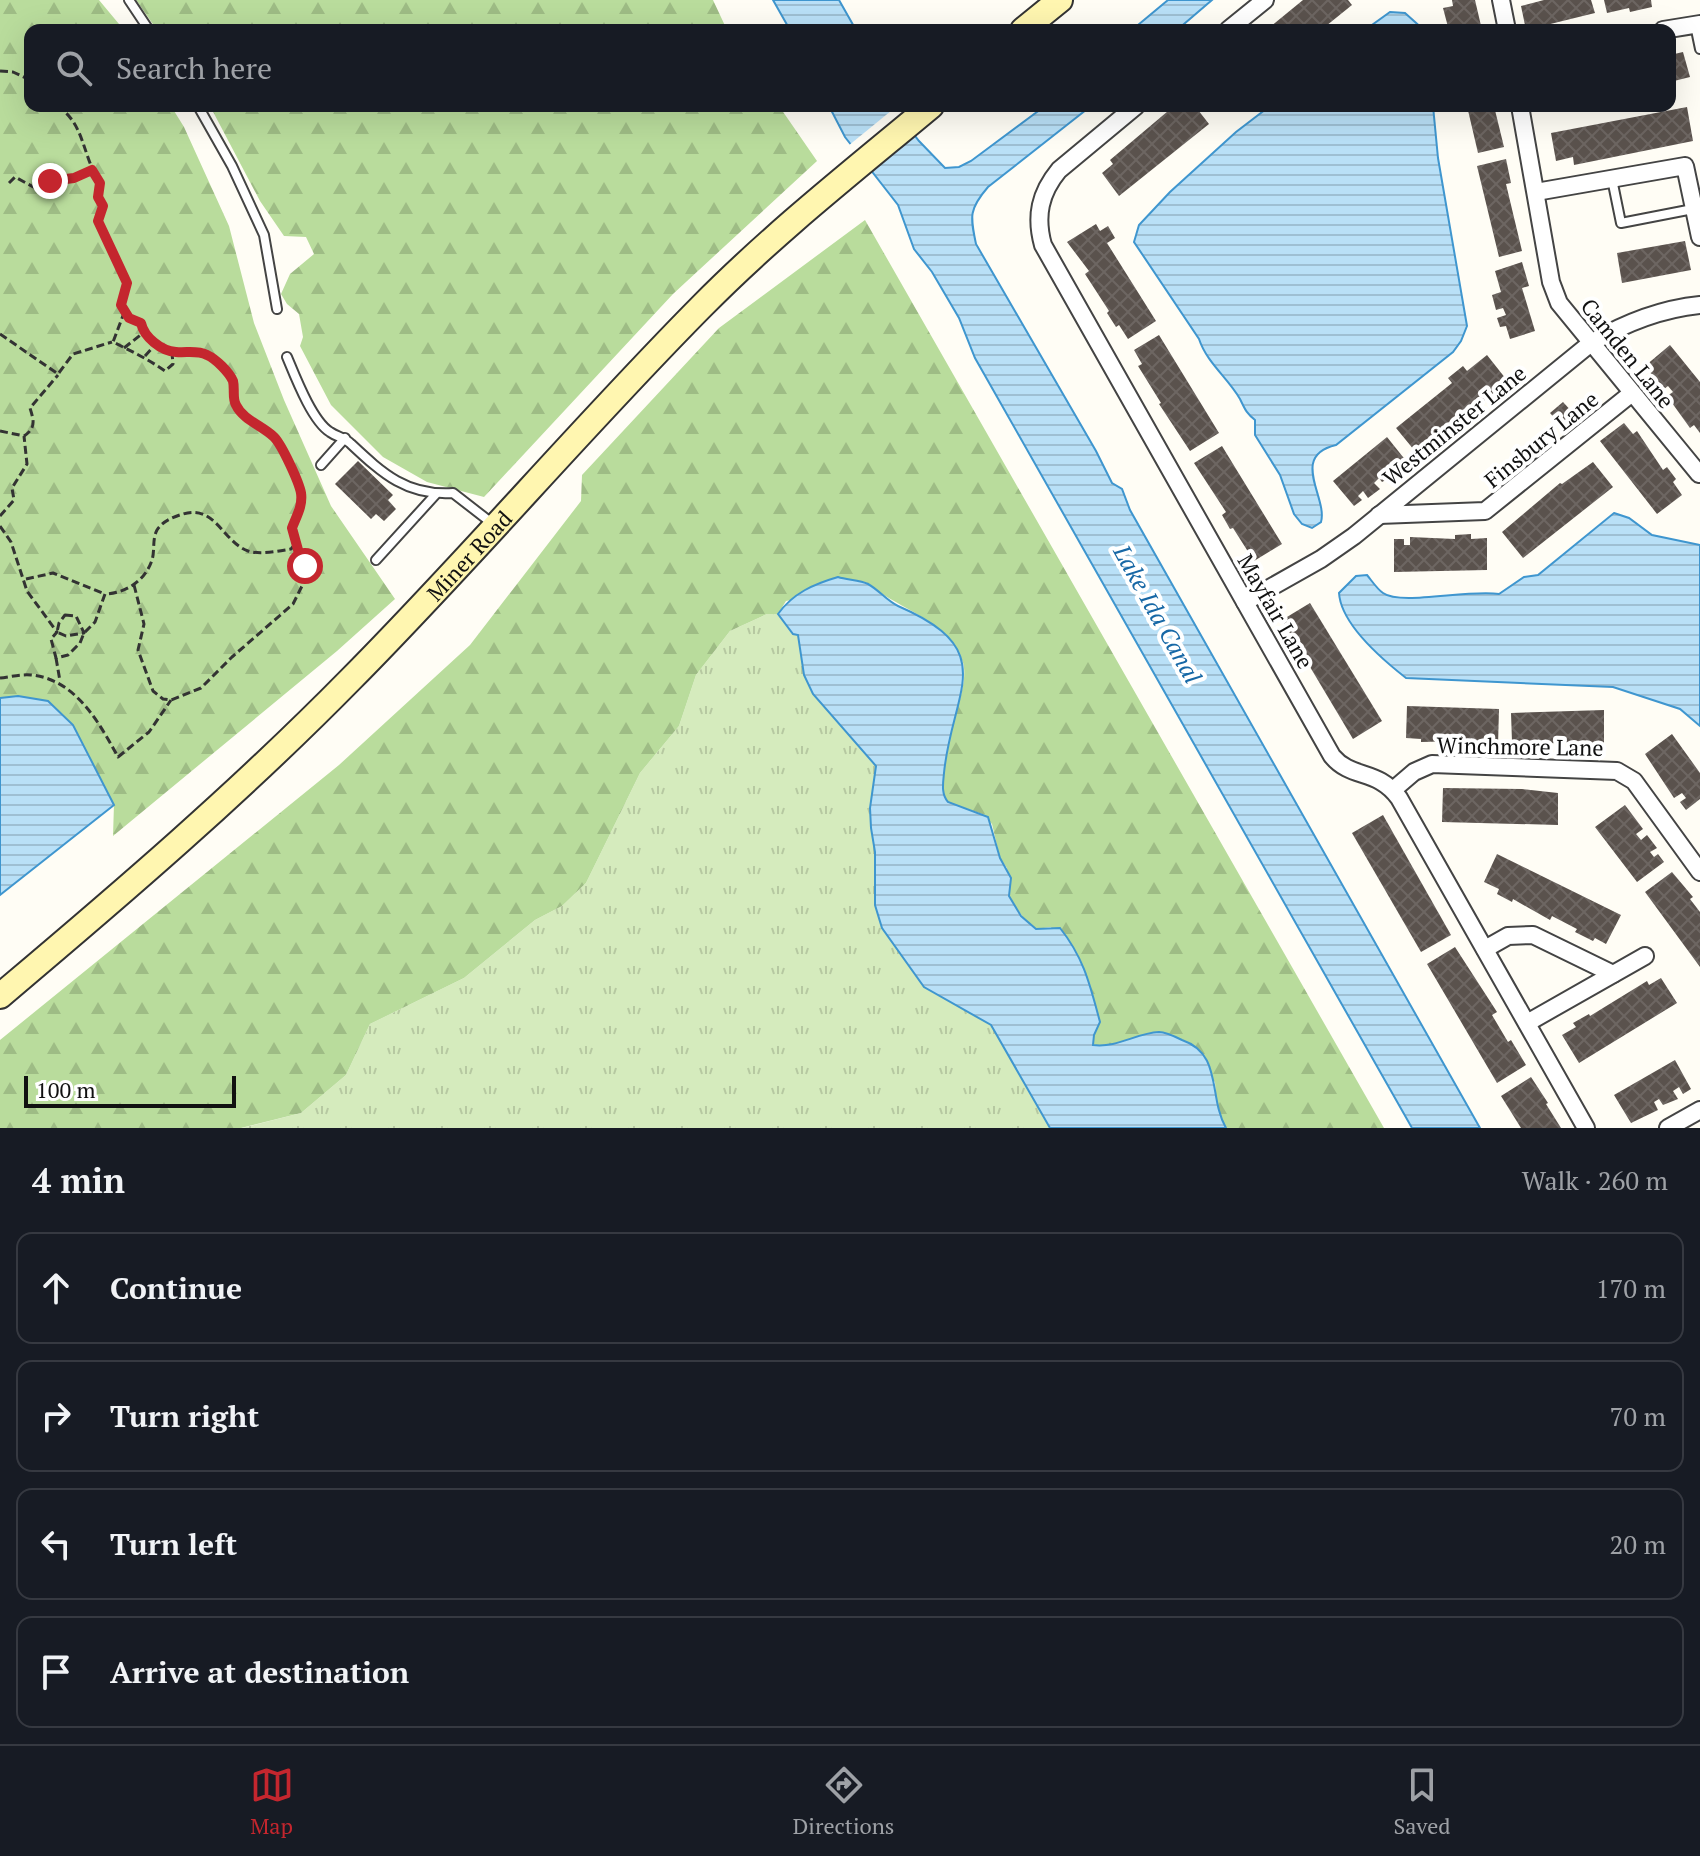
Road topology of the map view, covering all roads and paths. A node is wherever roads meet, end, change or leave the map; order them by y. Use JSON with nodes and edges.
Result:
{"nodes":[{"id":1,"x":129,"y":0,"type":"edge"},
{"id":2,"x":1060,"y":0,"type":"edge"},
{"id":3,"x":1265,"y":0,"type":"edge"},
{"id":4,"x":1501,"y":0,"type":"edge"},
{"id":5,"x":145,"y":24,"type":"edge"},
{"id":6,"x":1030,"y":24,"type":"edge"},
{"id":7,"x":1235,"y":24,"type":"edge"},
{"id":8,"x":1506,"y":24,"type":"edge"},
{"id":9,"x":1697,"y":24,"type":"edge"},
{"id":10,"x":1676,"y":28,"type":"edge"},
{"id":11,"x":1700,"y":49,"type":"edge"},
{"id":12,"x":0,"y":71,"type":"edge"},
{"id":13,"x":24,"y":77,"type":"edge"},
{"id":14,"x":68,"y":112,"type":"edge"},
{"id":15,"x":201,"y":112,"type":"edge"},
{"id":16,"x":1129,"y":112,"type":"edge"},
{"id":17,"x":1521,"y":112,"type":"edge"},
{"id":18,"x":922,"y":113,"type":"edge"},
{"id":19,"x":92,"y":170,"type":"junction"},
{"id":20,"x":1612,"y":178,"type":"junction"},
{"id":21,"x":9,"y":183,"type":"dead end"},
{"id":22,"x":1536,"y":192,"type":"junction"},
{"id":23,"x":1694,"y":209,"type":"junction"},
{"id":24,"x":1700,"y":237,"type":"edge"},
{"id":25,"x":1700,"y":305,"type":"edge"},
{"id":26,"x":277,"y":309,"type":"dead end"},
{"id":27,"x":124,"y":313,"type":"junction"},
{"id":28,"x":143,"y":333,"type":"junction"},
{"id":29,"x":0,"y":334,"type":"edge"},
{"id":30,"x":113,"y":342,"type":"junction"},
{"id":31,"x":1591,"y":343,"type":"junction"},
{"id":32,"x":156,"y":344,"type":"junction"},
{"id":33,"x":124,"y":348,"type":"junction"},
{"id":34,"x":172,"y":352,"type":"junction"},
{"id":35,"x":145,"y":357,"type":"junction"},
{"id":36,"x":287,"y":357,"type":"dead end"},
{"id":37,"x":58,"y":374,"type":"junction"},
{"id":38,"x":1632,"y":393,"type":"junction"},
{"id":39,"x":0,"y":431,"type":"edge"},
{"id":40,"x":24,"y":436,"type":"junction"},
{"id":41,"x":345,"y":438,"type":"junction"},
{"id":42,"x":321,"y":465,"type":"dead end"},
{"id":43,"x":1699,"y":474,"type":"edge"},
{"id":44,"x":436,"y":494,"type":"junction"},
{"id":45,"x":1379,"y":515,"type":"junction"},
{"id":46,"x":0,"y":516,"type":"edge"},
{"id":47,"x":0,"y":526,"type":"edge"},
{"id":48,"x":496,"y":528,"type":"junction"},
{"id":49,"x":296,"y":543,"type":"junction"},
{"id":50,"x":376,"y":560,"type":"dead end"},
{"id":51,"x":25,"y":580,"type":"junction"},
{"id":52,"x":134,"y":585,"type":"junction"},
{"id":53,"x":105,"y":594,"type":"junction"},
{"id":54,"x":1245,"y":602,"type":"junction"},
{"id":55,"x":57,"y":632,"type":"junction"},
{"id":56,"x":84,"y":633,"type":"junction"},
{"id":57,"x":56,"y":658,"type":"junction"},
{"id":58,"x":0,"y":678,"type":"edge"},
{"id":59,"x":60,"y":681,"type":"junction"},
{"id":60,"x":171,"y":700,"type":"junction"},
{"id":61,"x":1393,"y":790,"type":"junction"},
{"id":62,"x":1700,"y":872,"type":"edge"},
{"id":63,"x":1485,"y":949,"type":"junction"},
{"id":64,"x":1645,"y":956,"type":"dead end"},
{"id":65,"x":1613,"y":974,"type":"junction"},
{"id":66,"x":0,"y":996,"type":"edge"},
{"id":67,"x":1527,"y":1023,"type":"junction"},
{"id":68,"x":1700,"y":1110,"type":"edge"},
{"id":69,"x":1586,"y":1128,"type":"edge"},
{"id":70,"x":1668,"y":1128,"type":"edge"}],
"edges":[{"from":1,"to":5,"type":"lane"},
{"from":2,"to":6,"type":"street"},
{"from":3,"to":7,"type":"street"},
{"from":4,"to":8,"type":"street"},
{"from":9,"to":10,"type":"street"},
{"from":9,"to":11,"type":"lane"},
{"from":12,"to":13,"type":"path"},
{"from":14,"to":19,"type":"path"},
{"from":15,"to":26,"type":"lane"},
{"from":16,"to":54,"type":"street","name":"Mayfair Lane"},
{"from":17,"to":22,"type":"street","name":"Camden Lane"},
{"from":18,"to":48,"type":"street","name":"Miner Road"},
{"from":19,"to":21,"type":"path"},
{"from":19,"to":27,"type":"path"},
{"from":20,"to":22,"type":"street"},
{"from":20,"to":23,"type":"street"},
{"from":20,"to":23,"type":"lane"},
{"from":22,"to":31,"type":"street","name":"Camden Lane"},
{"from":23,"to":24,"type":"street"},
{"from":25,"to":31,"type":"street","name":"Westminster Lane"},
{"from":27,"to":28,"type":"path"},
{"from":27,"to":30,"type":"path"},
{"from":28,"to":32,"type":"path"},
{"from":28,"to":33,"type":"path"},
{"from":29,"to":37,"type":"path"},
{"from":30,"to":33,"type":"path"},
{"from":30,"to":37,"type":"path"},
{"from":31,"to":38,"type":"street","name":"Camden Lane"},
{"from":31,"to":45,"type":"street","name":"Westminster Lane"},
{"from":32,"to":34,"type":"path"},
{"from":32,"to":35,"type":"path"},
{"from":33,"to":35,"type":"path"},
{"from":34,"to":35,"type":"path"},
{"from":34,"to":49,"type":"path"},
{"from":36,"to":41,"type":"lane"},
{"from":37,"to":40,"type":"path"},
{"from":38,"to":43,"type":"street","name":"Camden Lane"},
{"from":38,"to":45,"type":"street","name":"Finsbury Lane"},
{"from":39,"to":40,"type":"path"},
{"from":40,"to":46,"type":"path"},
{"from":41,"to":42,"type":"lane"},
{"from":41,"to":44,"type":"lane"},
{"from":44,"to":48,"type":"lane"},
{"from":44,"to":50,"type":"lane"},
{"from":45,"to":54,"type":"street","name":"Westminster Lane"},
{"from":47,"to":51,"type":"path"},
{"from":48,"to":66,"type":"street","name":"Miner Road"},
{"from":49,"to":52,"type":"path"},
{"from":49,"to":60,"type":"path"},
{"from":51,"to":53,"type":"path"},
{"from":51,"to":55,"type":"path"},
{"from":52,"to":53,"type":"path"},
{"from":52,"to":60,"type":"path"},
{"from":53,"to":56,"type":"path"},
{"from":54,"to":61,"type":"street","name":"Mayfair Lane"},
{"from":55,"to":56,"type":"path"},
{"from":55,"to":56,"type":"path"},
{"from":55,"to":57,"type":"path"},
{"from":56,"to":57,"type":"path"},
{"from":57,"to":59,"type":"path"},
{"from":58,"to":59,"type":"path"},
{"from":59,"to":60,"type":"path"},
{"from":61,"to":62,"type":"street","name":"Winchmore Lane"},
{"from":61,"to":63,"type":"street"},
{"from":63,"to":65,"type":"street"},
{"from":63,"to":67,"type":"street"},
{"from":64,"to":65,"type":"street"},
{"from":65,"to":67,"type":"street"},
{"from":67,"to":69,"type":"street"},
{"from":68,"to":70,"type":"street"}]}
